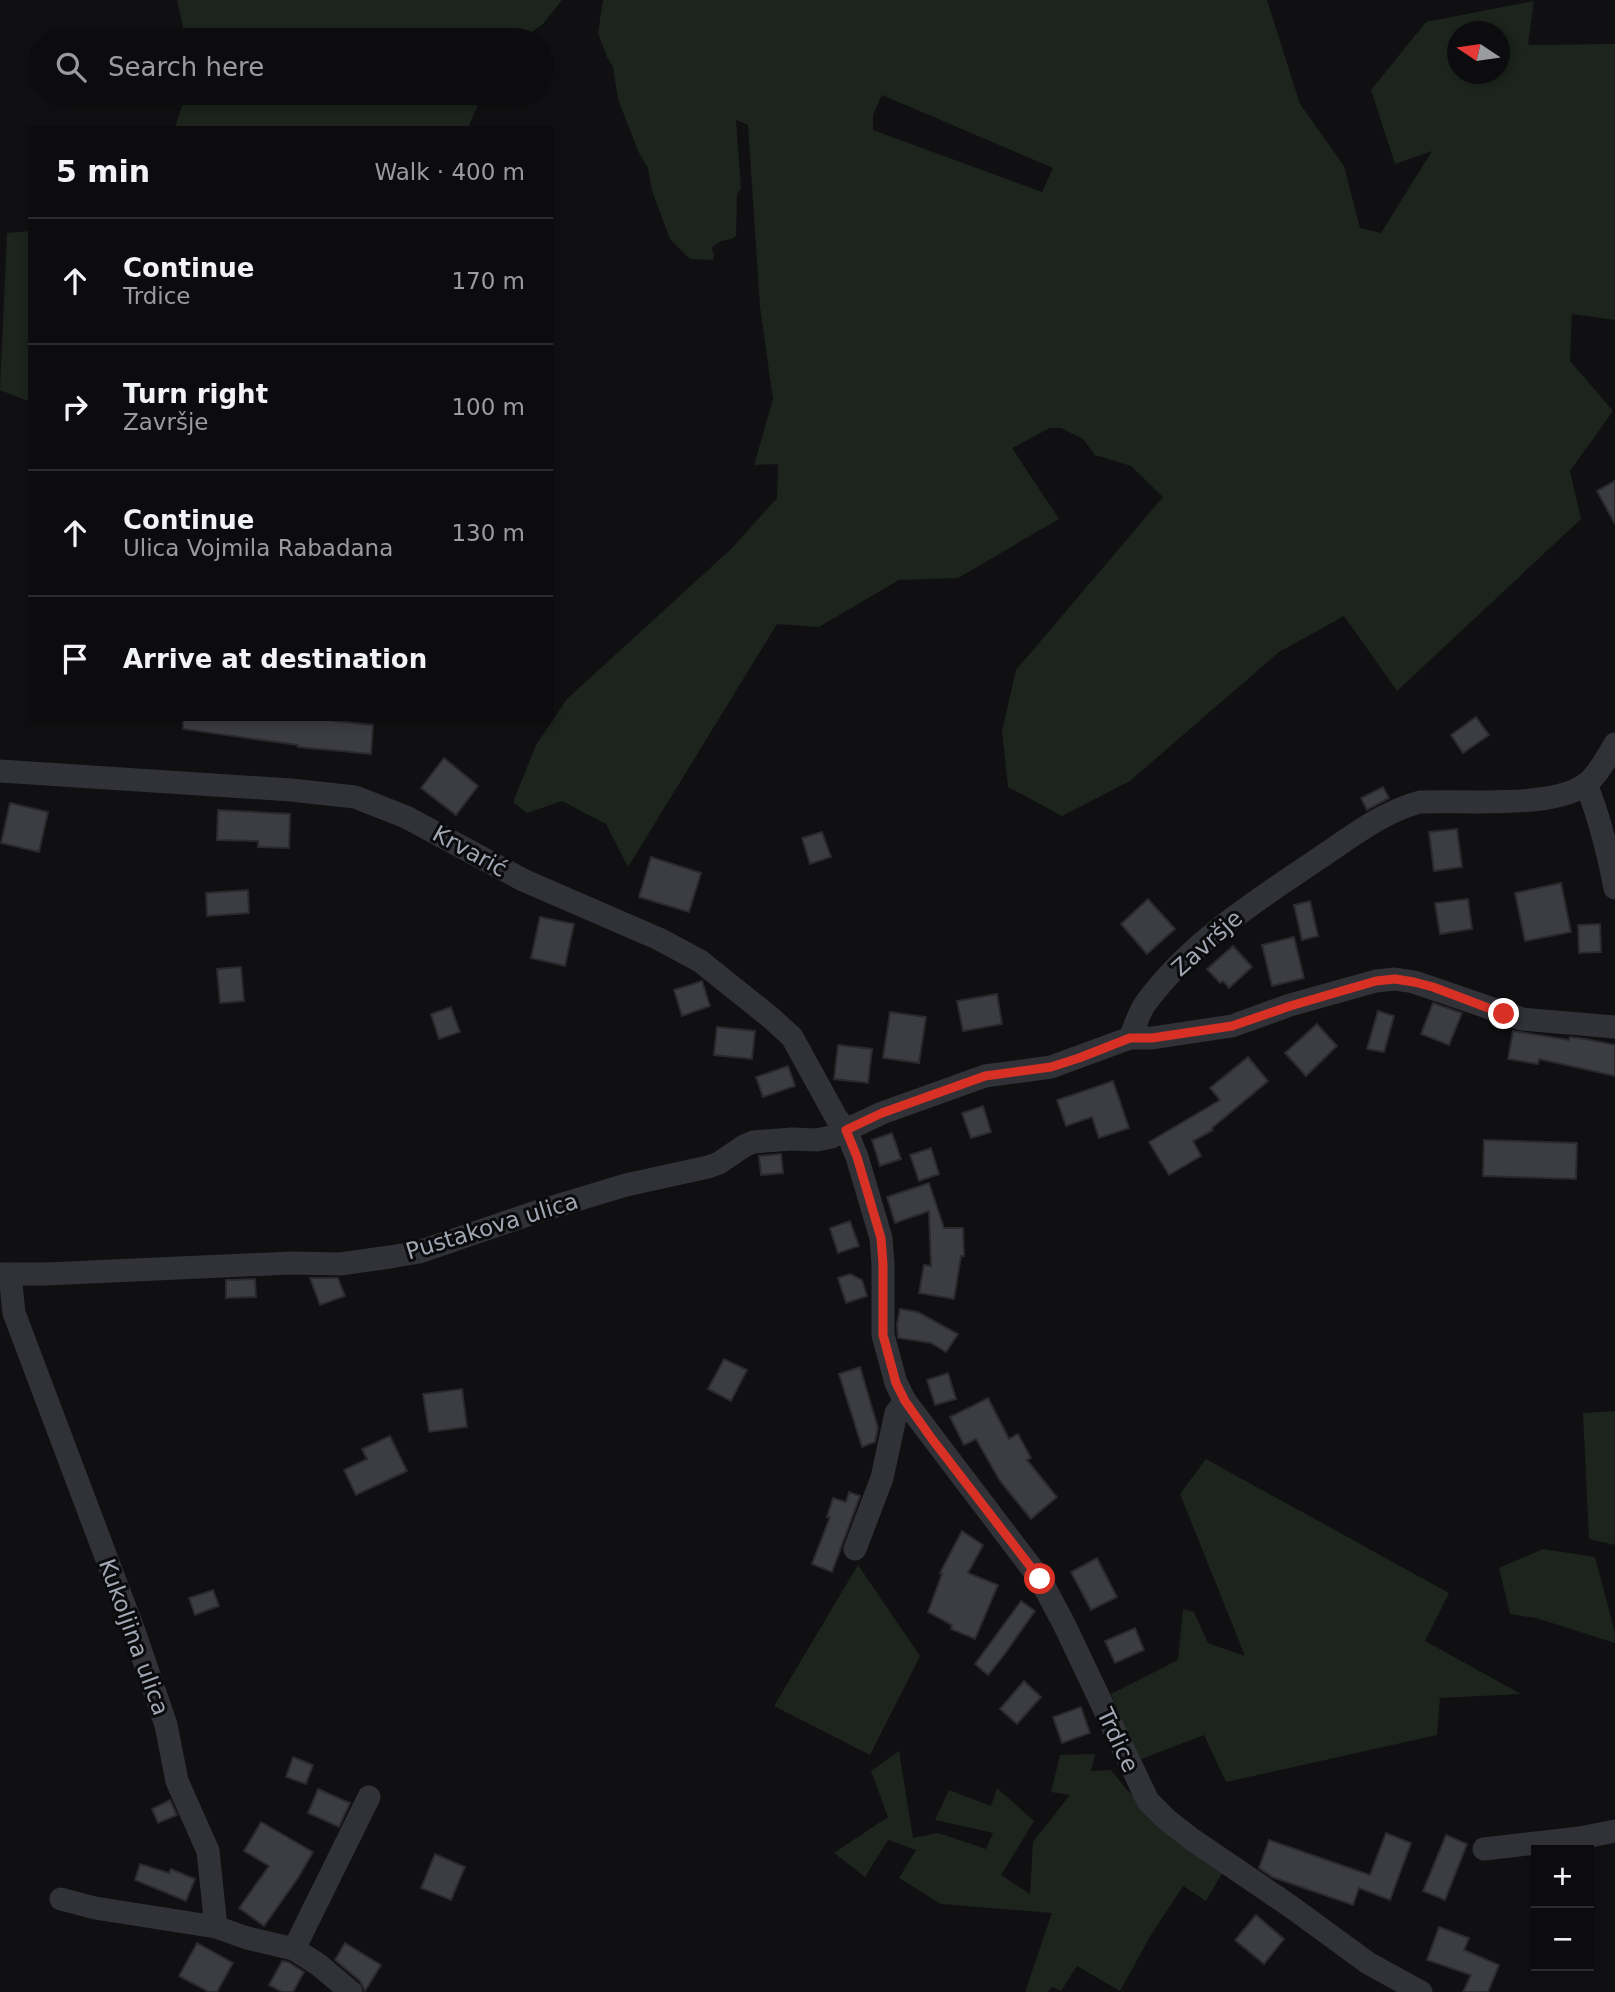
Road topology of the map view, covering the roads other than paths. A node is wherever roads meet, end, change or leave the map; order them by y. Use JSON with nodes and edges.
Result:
{"nodes":[{"id":1,"x":1615,"y":744,"type":"edge"},
{"id":2,"x":0,"y":771,"type":"edge"},
{"id":3,"x":1586,"y":784,"type":"junction"},
{"id":4,"x":1615,"y":888,"type":"edge"},
{"id":5,"x":1615,"y":1027,"type":"edge"},
{"id":6,"x":1130,"y":1038,"type":"junction"},
{"id":7,"x":846,"y":1130,"type":"junction"},
{"id":8,"x":5,"y":1274,"type":"edge"},
{"id":9,"x":905,"y":1401,"type":"junction"},
{"id":10,"x":855,"y":1549,"type":"dead end"},
{"id":11,"x":369,"y":1797,"type":"dead end"},
{"id":12,"x":1615,"y":1831,"type":"edge"},
{"id":13,"x":1484,"y":1849,"type":"dead end"},
{"id":14,"x":61,"y":1899,"type":"dead end"},
{"id":15,"x":216,"y":1927,"type":"junction"},
{"id":16,"x":294,"y":1949,"type":"junction"},
{"id":17,"x":351,"y":1992,"type":"edge"},
{"id":18,"x":1421,"y":1992,"type":"edge"}],
"edges":[{"from":1,"to":3,"type":"street"},
{"from":2,"to":7,"type":"street","name":"Krvarić"},
{"from":3,"to":4,"type":"street"},
{"from":3,"to":6,"type":"street","name":"Završje"},
{"from":5,"to":6,"type":"street"},
{"from":6,"to":7,"type":"street"},
{"from":7,"to":8,"type":"street","name":"Pustakova ulica"},
{"from":7,"to":9,"type":"street","name":"Trdice"},
{"from":8,"to":15,"type":"street","name":"Kukoljina ulica"},
{"from":9,"to":10,"type":"street"},
{"from":9,"to":18,"type":"street","name":"Trdice"},
{"from":11,"to":16,"type":"street"},
{"from":12,"to":13,"type":"street"},
{"from":14,"to":15,"type":"street"},
{"from":15,"to":16,"type":"street"},
{"from":16,"to":17,"type":"street"}]}
